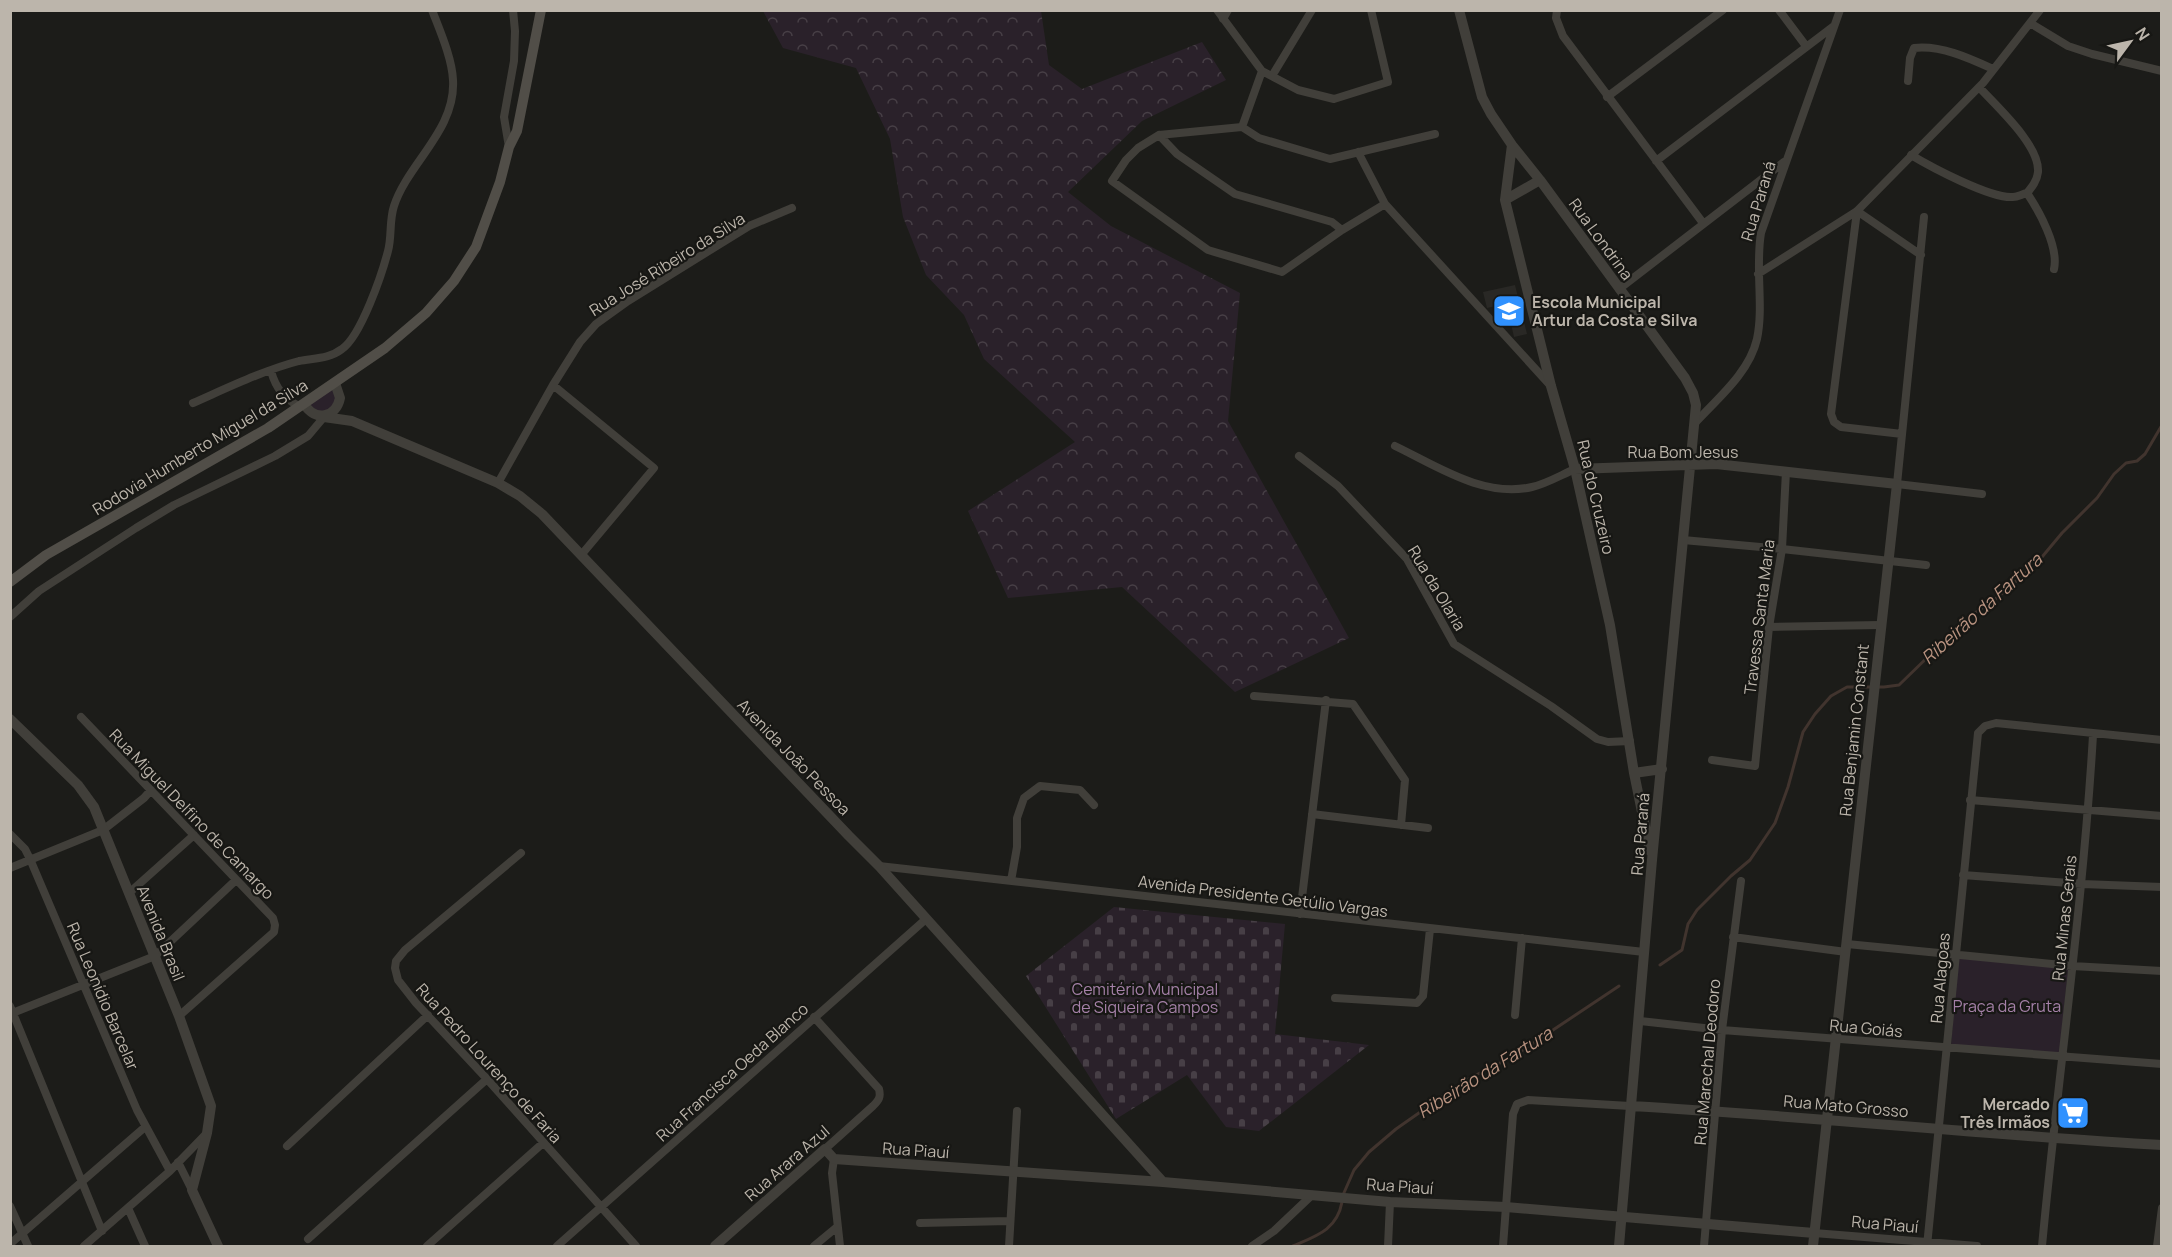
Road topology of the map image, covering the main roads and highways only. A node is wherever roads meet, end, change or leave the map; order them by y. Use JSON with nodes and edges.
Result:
{"nodes":[{"id":1,"x":541,"y":10,"type":"edge"},
{"id":2,"x":10,"y":582,"type":"edge"}],
"edges":[{"from":1,"to":2,"type":"main road","name":"Rodovia Humberto Miguel da Silva"}]}
